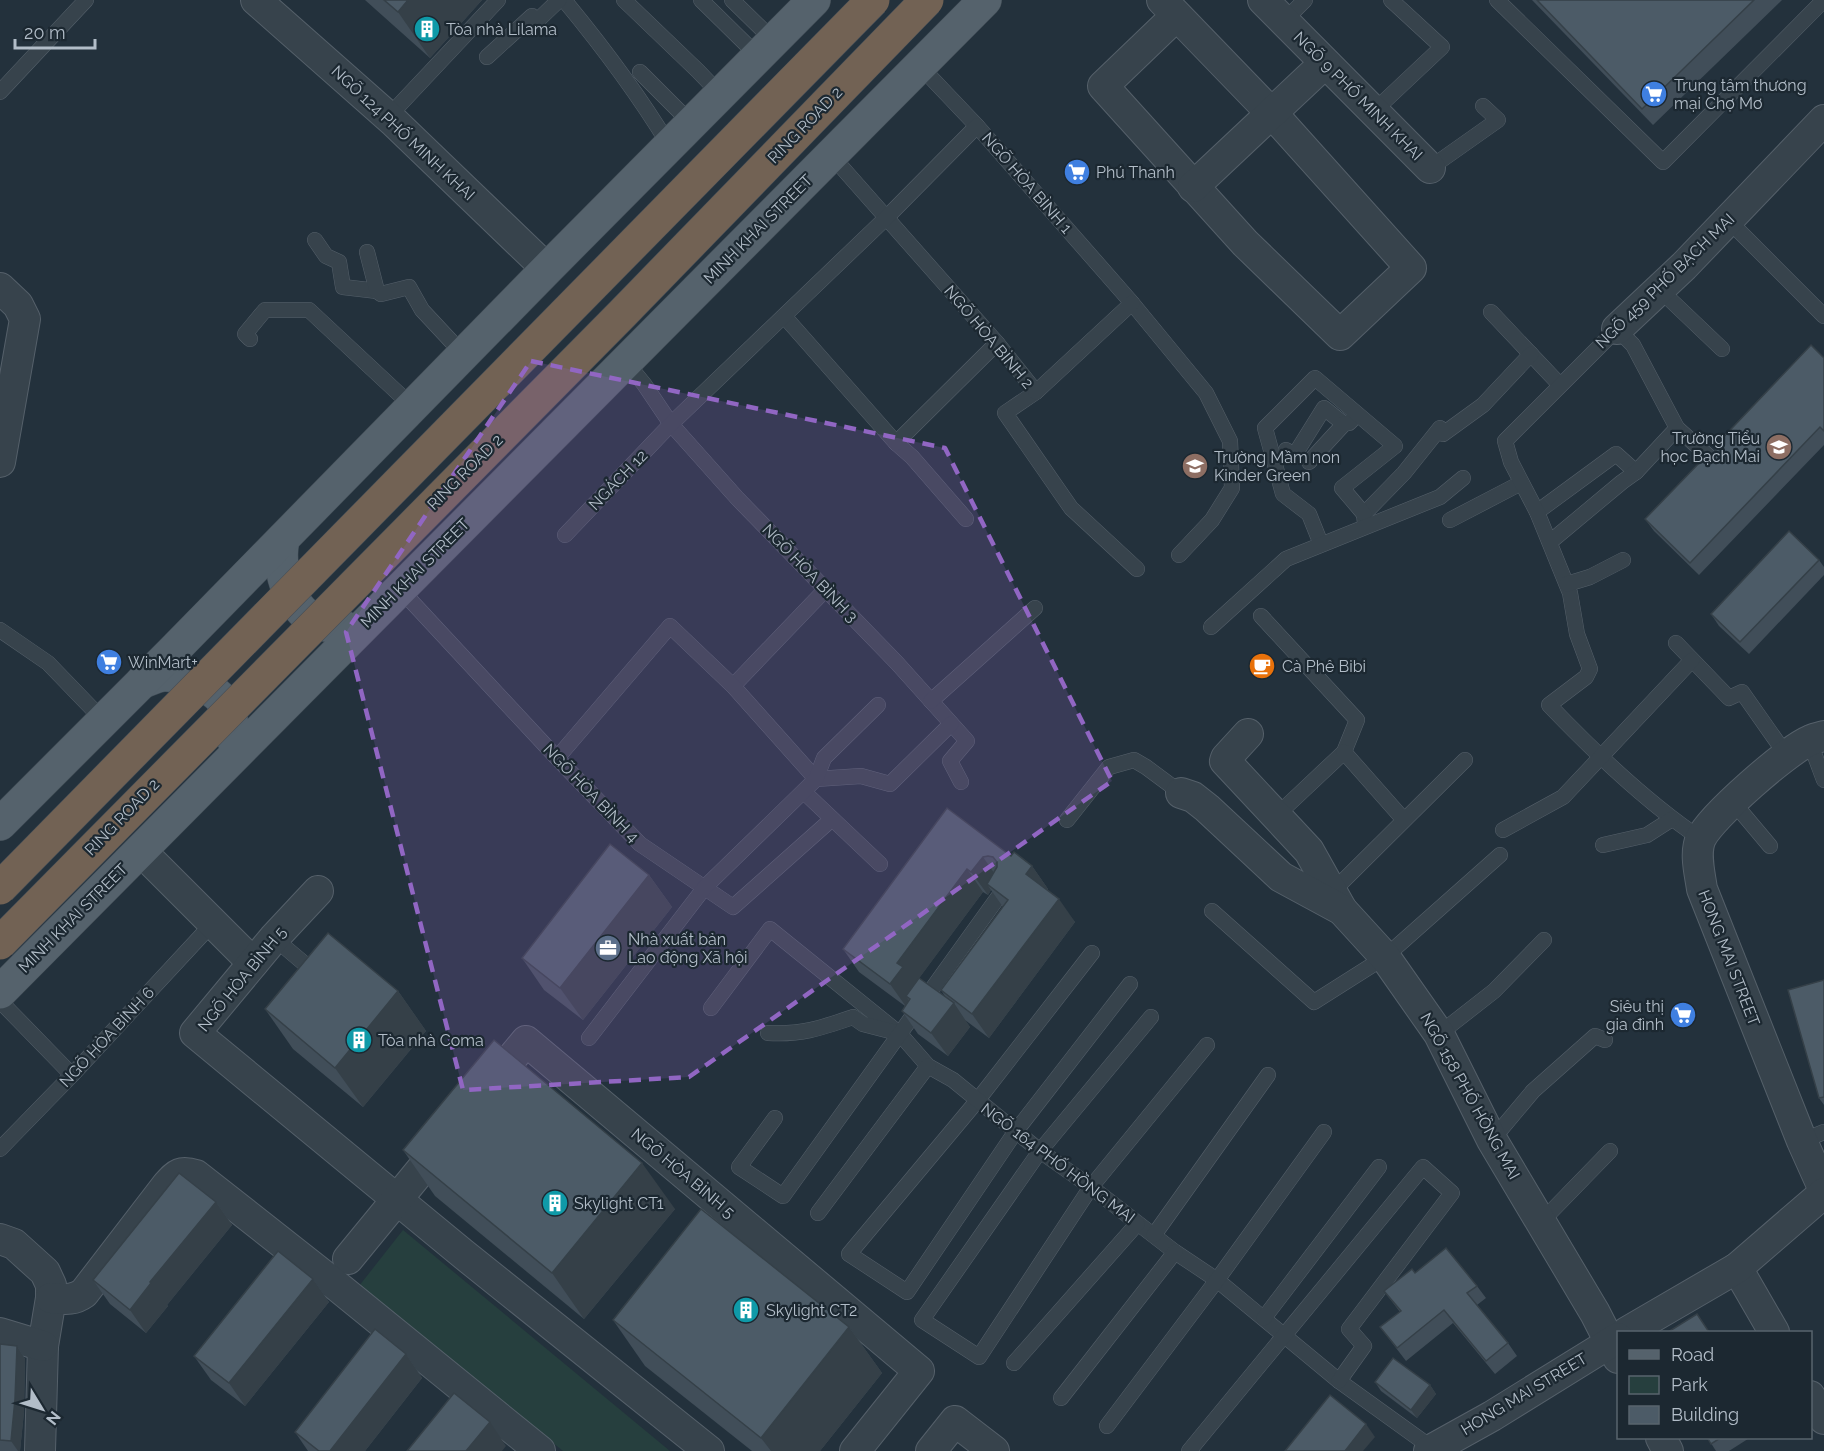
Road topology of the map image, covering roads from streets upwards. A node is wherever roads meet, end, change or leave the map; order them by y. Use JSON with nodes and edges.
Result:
{"nodes":[{"id":1,"x":256,"y":0,"type":"edge"},
{"id":2,"x":873,"y":0,"type":"edge"},
{"id":3,"x":927,"y":0,"type":"edge"},
{"id":4,"x":985,"y":0,"type":"edge"},
{"id":5,"x":1263,"y":0,"type":"edge"},
{"id":6,"x":806,"y":3,"type":"edge"},
{"id":7,"x":1169,"y":8,"type":"edge"},
{"id":8,"x":1325,"y":63,"type":"junction"},
{"id":9,"x":1272,"y":114,"type":"junction"},
{"id":10,"x":1824,"y":120,"type":"edge"},
{"id":11,"x":1430,"y":168,"type":"road end"},
{"id":12,"x":1193,"y":187,"type":"junction"},
{"id":13,"x":547,"y":269,"type":"junction"},
{"id":14,"x":0,"y":288,"type":"edge"},
{"id":15,"x":1617,"y":329,"type":"road end"},
{"id":16,"x":0,"y":462,"type":"edge"},
{"id":17,"x":283,"y":539,"type":"junction"},
{"id":18,"x":369,"y":619,"type":"junction"},
{"id":19,"x":142,"y":682,"type":"junction"},
{"id":20,"x":1248,"y":734,"type":"dead end"},
{"id":21,"x":1807,"y":744,"type":"edge"},
{"id":22,"x":226,"y":763,"type":"junction"},
{"id":23,"x":1181,"y":793,"type":"road end"},
{"id":24,"x":0,"y":824,"type":"edge"},
{"id":25,"x":140,"y":850,"type":"junction"},
{"id":26,"x":0,"y":888,"type":"edge"},
{"id":27,"x":318,"y":891,"type":"dead end"},
{"id":28,"x":1337,"y":901,"type":"junction"},
{"id":29,"x":0,"y":943,"type":"edge"},
{"id":30,"x":253,"y":963,"type":"junction"},
{"id":31,"x":0,"y":992,"type":"edge"},
{"id":32,"x":1813,"y":1136,"type":"edge"},
{"id":33,"x":1824,"y":1192,"type":"edge"},
{"id":34,"x":397,"y":1200,"type":"junction"},
{"id":35,"x":0,"y":1239,"type":"edge"},
{"id":36,"x":348,"y":1259,"type":"dead end"},
{"id":37,"x":1737,"y":1268,"type":"junction"},
{"id":38,"x":51,"y":1298,"type":"junction"},
{"id":39,"x":1638,"y":1331,"type":"edge"},
{"id":40,"x":1773,"y":1331,"type":"edge"},
{"id":41,"x":0,"y":1333,"type":"edge"},
{"id":42,"x":1617,"y":1340,"type":"edge"},
{"id":43,"x":1617,"y":1344,"type":"edge"},
{"id":44,"x":43,"y":1346,"type":"junction"},
{"id":45,"x":525,"y":1446,"type":"edge"},
{"id":46,"x":1431,"y":1449,"type":"edge"},
{"id":47,"x":40,"y":1451,"type":"edge"},
{"id":48,"x":709,"y":1451,"type":"edge"},
{"id":49,"x":855,"y":1451,"type":"edge"},
{"id":50,"x":931,"y":1451,"type":"edge"},
{"id":51,"x":994,"y":1451,"type":"edge"}],
"edges":[{"from":1,"to":13,"type":"street","name":"NGÕ 124 PHỐ MINH KHAI"},
{"from":2,"to":26,"type":"highway","bridge":true},
{"from":3,"to":29,"type":"highway","name":"RING ROAD 2","bridge":true},
{"from":4,"to":18,"type":"main road","name":"MINH KHAI STREET"},
{"from":5,"to":8,"type":"street","name":"NGÕ 9 PHỐ MINH KHAI"},
{"from":6,"to":13,"type":"main road"},
{"from":7,"to":9,"type":"street"},
{"from":7,"to":12,"type":"street"},
{"from":8,"to":9,"type":"street"},
{"from":8,"to":11,"type":"street","name":"NGÕ 9 PHỐ MINH KHAI"},
{"from":9,"to":12,"type":"street"},
{"from":9,"to":12,"type":"street"},
{"from":10,"to":15,"type":"street","name":"NGÕ 459 PHỐ BẠCH MAI"},
{"from":13,"to":17,"type":"main road"},
{"from":14,"to":16,"type":"street"},
{"from":17,"to":18,"type":"main road"},
{"from":17,"to":19,"type":"main road"},
{"from":18,"to":22,"type":"main road","name":"MINH KHAI STREET"},
{"from":19,"to":22,"type":"main road"},
{"from":19,"to":24,"type":"main road"},
{"from":20,"to":28,"type":"street"},
{"from":21,"to":32,"type":"street","name":"HONG MAI STREET"},
{"from":22,"to":25,"type":"main road","name":"MINH KHAI STREET"},
{"from":23,"to":28,"type":"street","name":"NGÕ 158 PHỐ HỒNG MAI"},
{"from":25,"to":30,"type":"street"},
{"from":25,"to":31,"type":"main road","name":"MINH KHAI STREET"},
{"from":27,"to":30,"type":"street","name":"NGÕ HÒA BÌNH 5"},
{"from":28,"to":42,"type":"street","name":"NGÕ 158 PHỐ HỒNG MAI"},
{"from":30,"to":34,"type":"street","name":"NGÕ HÒA BÌNH 5"},
{"from":32,"to":33,"type":"street","name":"HONG MAI STREET"},
{"from":33,"to":37,"type":"street","name":"HONG MAI STREET"},
{"from":34,"to":36,"type":"street","name":"NGÕ HÒA BÌNH 5"},
{"from":34,"to":48,"type":"street","name":"NGÕ HÒA BÌNH 5"},
{"from":34,"to":49,"type":"street","name":"NGÕ HÒA BÌNH 5"},
{"from":35,"to":38,"type":"street"},
{"from":37,"to":39,"type":"street","name":"HONG MAI STREET"},
{"from":37,"to":40,"type":"street"},
{"from":38,"to":44,"type":"street"},
{"from":38,"to":45,"type":"street"},
{"from":41,"to":44,"type":"street"},
{"from":43,"to":46,"type":"street","name":"HONG MAI STREET"},
{"from":44,"to":47,"type":"street"},
{"from":50,"to":51,"type":"street"}]}
